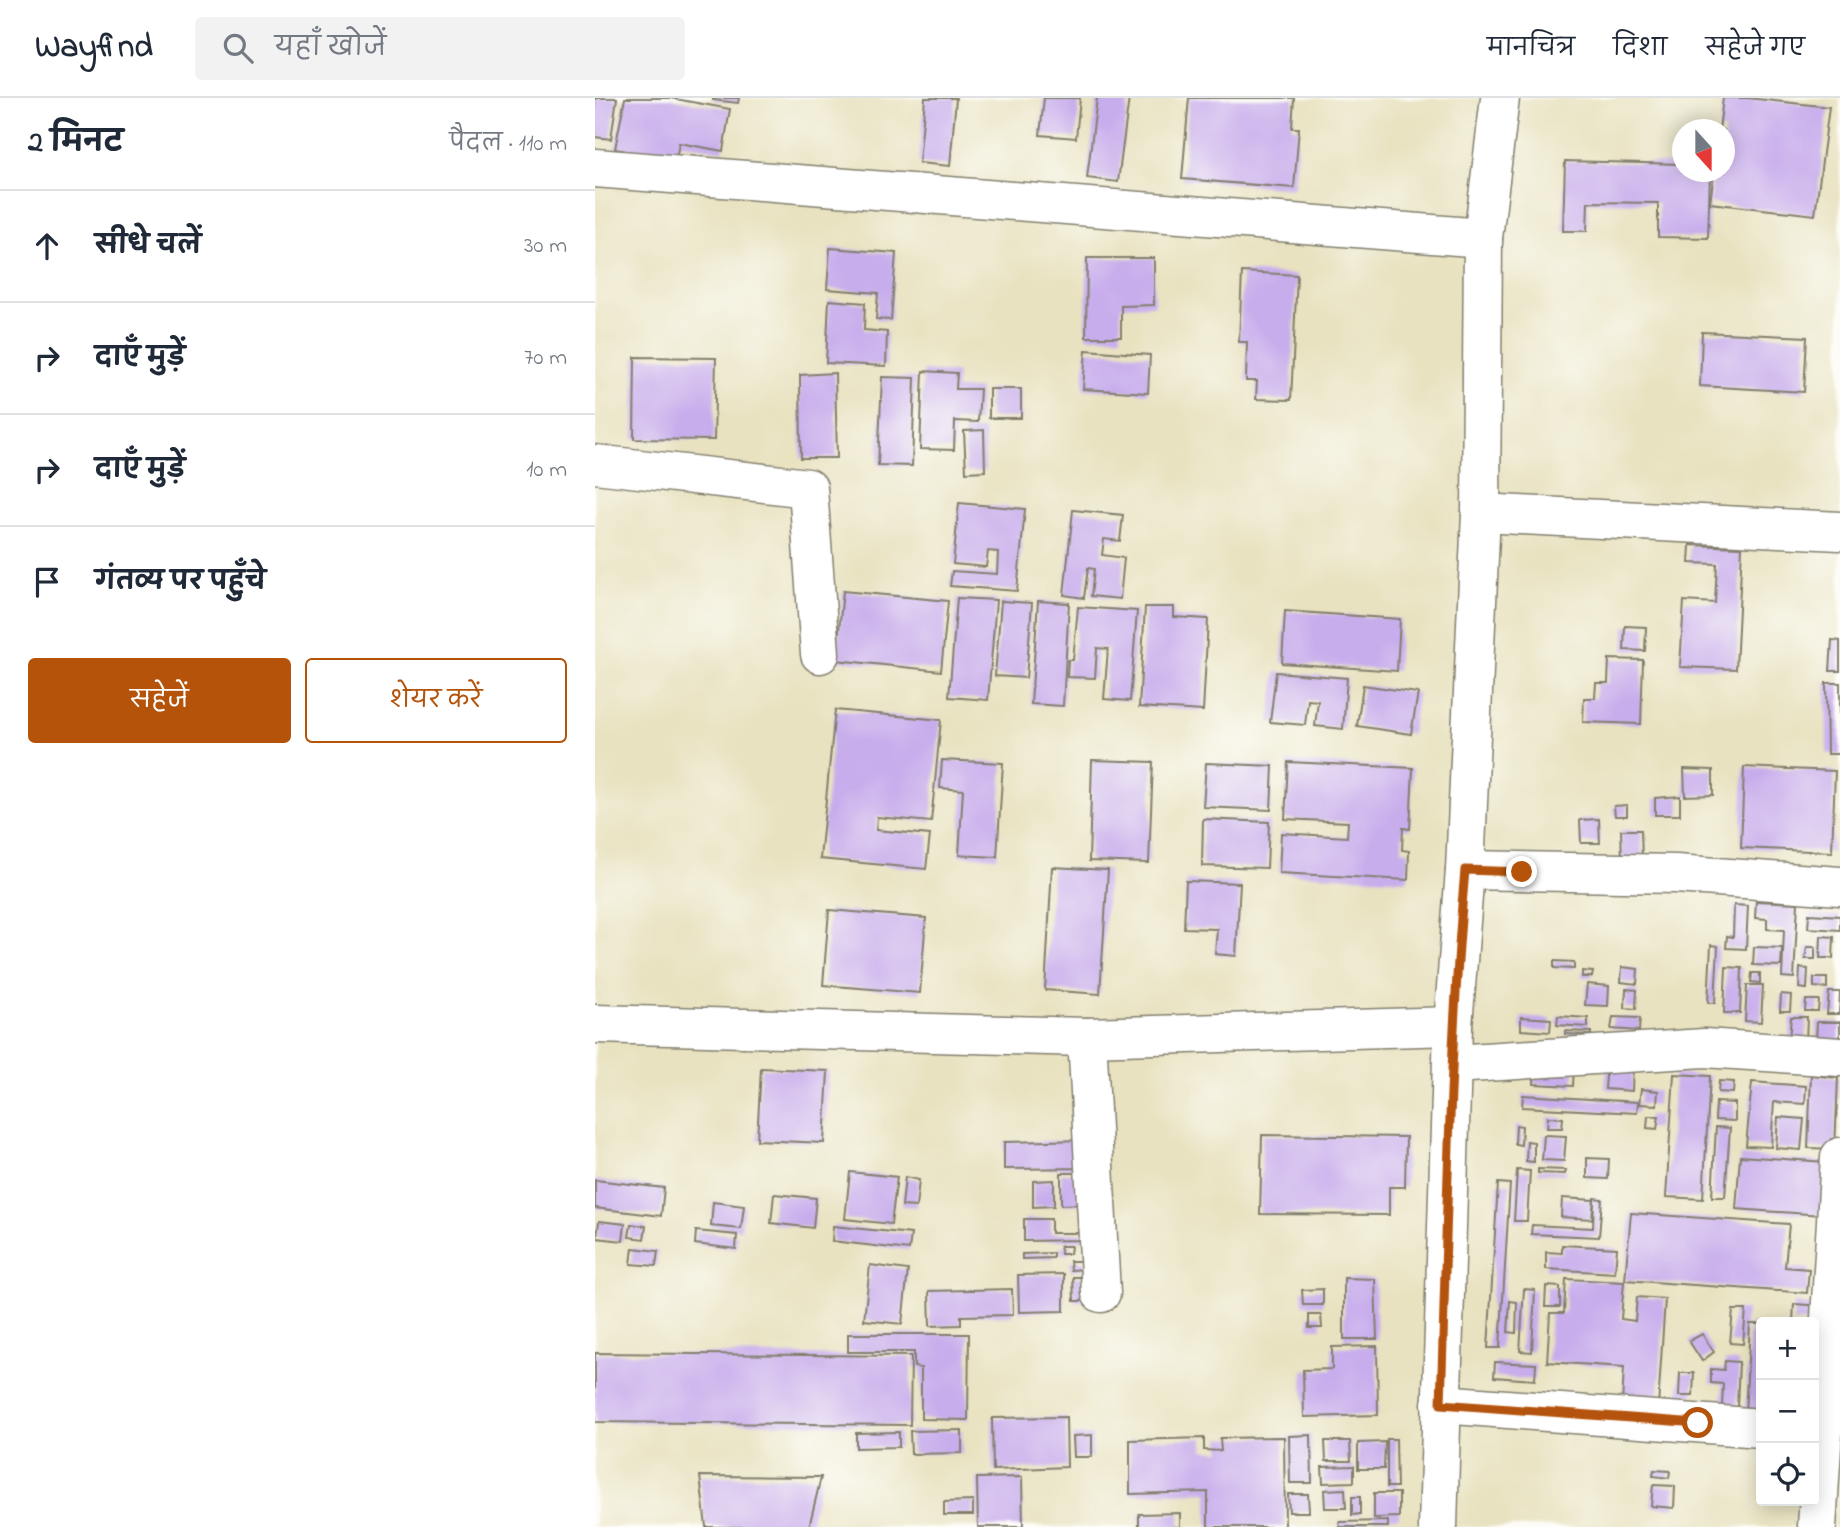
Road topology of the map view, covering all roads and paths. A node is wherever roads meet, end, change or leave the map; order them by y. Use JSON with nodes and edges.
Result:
{"nodes":[{"id":1,"x":1500,"y":98,"type":"edge"},
{"id":2,"x":595,"y":168,"type":"edge"},
{"id":3,"x":1483,"y":238,"type":"junction"},
{"id":4,"x":595,"y":464,"type":"edge"},
{"id":5,"x":1481,"y":513,"type":"junction"},
{"id":6,"x":1840,"y":531,"type":"edge"},
{"id":7,"x":820,"y":654,"type":"dead end"},
{"id":8,"x":1465,"y":870,"type":"junction"},
{"id":9,"x":1840,"y":886,"type":"edge"},
{"id":10,"x":595,"y":1024,"type":"edge"},
{"id":11,"x":1453,"y":1026,"type":"junction"},
{"id":12,"x":1087,"y":1037,"type":"junction"},
{"id":13,"x":1840,"y":1057,"type":"edge"},
{"id":14,"x":1453,"y":1064,"type":"junction"},
{"id":15,"x":1840,"y":1157,"type":"edge"},
{"id":16,"x":1101,"y":1293,"type":"dead end"},
{"id":17,"x":1441,"y":1404,"type":"junction"},
{"id":18,"x":1819,"y":1420,"type":"edge"},
{"id":19,"x":1756,"y":1428,"type":"edge"},
{"id":20,"x":1818,"y":1443,"type":"edge"},
{"id":21,"x":1438,"y":1527,"type":"edge"},
{"id":22,"x":1817,"y":1527,"type":"edge"}],
"edges":[{"from":1,"to":3,"type":"street"},
{"from":2,"to":3,"type":"street"},
{"from":3,"to":5,"type":"street"},
{"from":4,"to":7,"type":"street"},
{"from":5,"to":6,"type":"street"},
{"from":5,"to":8,"type":"street"},
{"from":8,"to":9,"type":"street"},
{"from":8,"to":11,"type":"street"},
{"from":10,"to":12,"type":"street"},
{"from":11,"to":12,"type":"street"},
{"from":11,"to":14,"type":"street"},
{"from":12,"to":16,"type":"street"},
{"from":13,"to":14,"type":"street"},
{"from":14,"to":17,"type":"street"},
{"from":15,"to":18,"type":"street"},
{"from":17,"to":19,"type":"street"},
{"from":17,"to":21,"type":"street"},
{"from":20,"to":22,"type":"street"}]}
